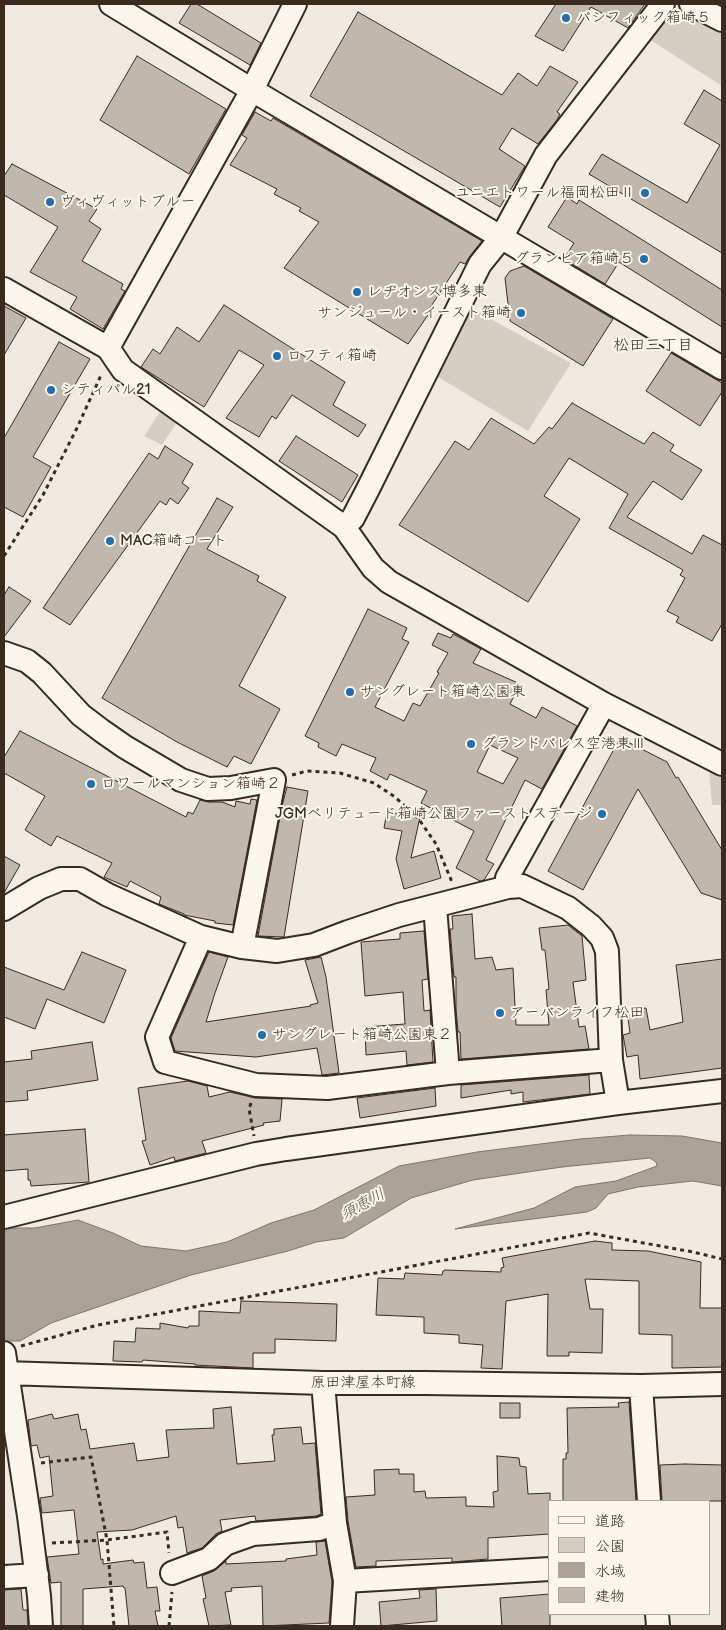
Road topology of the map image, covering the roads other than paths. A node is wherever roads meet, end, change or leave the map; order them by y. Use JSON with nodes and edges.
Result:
{"nodes":[{"id":1,"x":111,"y":4,"type":"edge"},
{"id":2,"x":295,"y":4,"type":"edge"},
{"id":3,"x":664,"y":4,"type":"edge"},
{"id":4,"x":692,"y":4,"type":"edge"},
{"id":5,"x":722,"y":20,"type":"edge"},
{"id":6,"x":252,"y":90,"type":"junction"},
{"id":7,"x":501,"y":238,"type":"junction"},
{"id":8,"x":4,"y":289,"type":"edge"},
{"id":9,"x":108,"y":348,"type":"junction"},
{"id":10,"x":722,"y":368,"type":"edge"},
{"id":11,"x":344,"y":526,"type":"junction"},
{"id":12,"x":4,"y":653,"type":"edge"},
{"id":13,"x":604,"y":704,"type":"junction"},
{"id":14,"x":722,"y":764,"type":"edge"},
{"id":15,"x":508,"y":887,"type":"junction"},
{"id":16,"x":435,"y":906,"type":"junction"},
{"id":17,"x":4,"y":909,"type":"edge"},
{"id":18,"x":201,"y":937,"type":"junction"},
{"id":19,"x":242,"y":948,"type":"junction"},
{"id":20,"x":611,"y":1060,"type":"junction"},
{"id":21,"x":448,"y":1073,"type":"junction"},
{"id":22,"x":722,"y":1091,"type":"edge"},
{"id":23,"x":618,"y":1103,"type":"junction"},
{"id":24,"x":4,"y":1217,"type":"edge"},
{"id":25,"x":7,"y":1362,"type":"edge"},
{"id":26,"x":322,"y":1383,"type":"junction"},
{"id":27,"x":722,"y":1384,"type":"edge"},
{"id":28,"x":641,"y":1386,"type":"junction"},
{"id":29,"x":649,"y":1500,"type":"edge"},
{"id":30,"x":335,"y":1522,"type":"junction"},
{"id":31,"x":548,"y":1569,"type":"edge"},
{"id":32,"x":172,"y":1573,"type":"road end"},
{"id":33,"x":37,"y":1575,"type":"junction"},
{"id":34,"x":4,"y":1577,"type":"edge"},
{"id":35,"x":344,"y":1580,"type":"junction"},
{"id":36,"x":41,"y":1626,"type":"edge"},
{"id":37,"x":342,"y":1626,"type":"edge"}],
"edges":[{"from":1,"to":6,"type":"street"},
{"from":2,"to":6,"type":"street"},
{"from":3,"to":7,"type":"street"},
{"from":4,"to":5,"type":"street"},
{"from":6,"to":7,"type":"street"},
{"from":6,"to":9,"type":"street"},
{"from":7,"to":10,"type":"street"},
{"from":7,"to":11,"type":"street"},
{"from":8,"to":9,"type":"street"},
{"from":9,"to":11,"type":"street"},
{"from":11,"to":13,"type":"street"},
{"from":12,"to":19,"type":"street"},
{"from":13,"to":14,"type":"street"},
{"from":13,"to":15,"type":"street"},
{"from":15,"to":16,"type":"street"},
{"from":15,"to":20,"type":"street"},
{"from":16,"to":19,"type":"street"},
{"from":16,"to":21,"type":"street"},
{"from":17,"to":18,"type":"street"},
{"from":18,"to":19,"type":"street"},
{"from":18,"to":21,"type":"street"},
{"from":20,"to":21,"type":"street"},
{"from":20,"to":23,"type":"street"},
{"from":22,"to":23,"type":"street"},
{"from":23,"to":24,"type":"street"},
{"from":25,"to":26,"type":"street","name":"原田津屋本町線"},
{"from":25,"to":33,"type":"street"},
{"from":26,"to":28,"type":"street","name":"原田津屋本町線"},
{"from":26,"to":30,"type":"street"},
{"from":27,"to":28,"type":"street","name":"原田津屋本町線"},
{"from":28,"to":29,"type":"street"},
{"from":30,"to":32,"type":"street"},
{"from":30,"to":35,"type":"street"},
{"from":31,"to":35,"type":"street"},
{"from":33,"to":34,"type":"street"},
{"from":33,"to":36,"type":"street"},
{"from":35,"to":37,"type":"street"}]}
